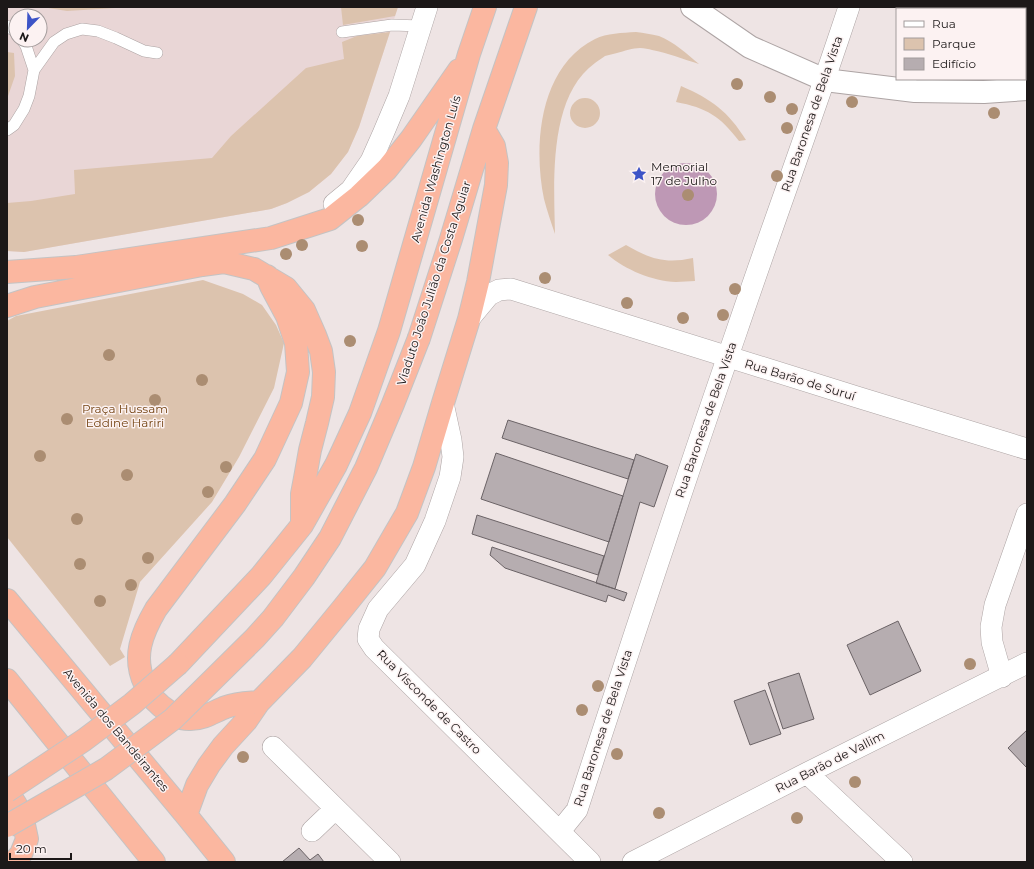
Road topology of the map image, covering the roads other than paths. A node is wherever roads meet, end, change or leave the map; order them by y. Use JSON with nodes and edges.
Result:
{"nodes":[{"id":1,"x":485,"y":7,"type":"edge"},
{"id":2,"x":526,"y":7,"type":"edge"},
{"id":3,"x":692,"y":7,"type":"edge"},
{"id":4,"x":849,"y":7,"type":"edge"},
{"id":5,"x":424,"y":16,"type":"edge"},
{"id":6,"x":342,"y":32,"type":"dead end"},
{"id":7,"x":27,"y":48,"type":"edge"},
{"id":8,"x":157,"y":53,"type":"dead end"},
{"id":9,"x":469,"y":54,"type":"junction"},
{"id":10,"x":34,"y":70,"type":"junction"},
{"id":11,"x":825,"y":80,"type":"junction"},
{"id":12,"x":1027,"y":89,"type":"edge"},
{"id":13,"x":484,"y":129,"type":"junction"},
{"id":14,"x":7,"y":130,"type":"edge"},
{"id":15,"x":271,"y":238,"type":"junction"},
{"id":16,"x":7,"y":272,"type":"edge"},
{"id":17,"x":267,"y":276,"type":"junction"},
{"id":18,"x":7,"y":306,"type":"edge"},
{"id":19,"x":469,"y":319,"type":"junction"},
{"id":20,"x":728,"y":357,"type":"junction"},
{"id":21,"x":443,"y":403,"type":"junction"},
{"id":22,"x":1027,"y":449,"type":"edge"},
{"id":23,"x":1027,"y":514,"type":"edge"},
{"id":24,"x":302,"y":525,"type":"junction"},
{"id":25,"x":7,"y":600,"type":"edge"},
{"id":26,"x":1027,"y":664,"type":"edge"},
{"id":27,"x":1002,"y":677,"type":"junction"},
{"id":28,"x":7,"y":680,"type":"edge"},
{"id":29,"x":259,"y":702,"type":"junction"},
{"id":30,"x":273,"y":747,"type":"dead end"},
{"id":31,"x":807,"y":773,"type":"junction"},
{"id":32,"x":7,"y":791,"type":"edge"},
{"id":33,"x":335,"y":808,"type":"junction"},
{"id":34,"x":186,"y":814,"type":"junction"},
{"id":35,"x":7,"y":826,"type":"edge"},
{"id":36,"x":312,"y":831,"type":"dead end"},
{"id":37,"x":560,"y":831,"type":"junction"},
{"id":38,"x":14,"y":862,"type":"edge"},
{"id":39,"x":154,"y":862,"type":"edge"},
{"id":40,"x":224,"y":862,"type":"edge"},
{"id":41,"x":390,"y":862,"type":"edge"},
{"id":42,"x":590,"y":862,"type":"edge"},
{"id":43,"x":633,"y":862,"type":"edge"},
{"id":44,"x":902,"y":862,"type":"edge"}],
"edges":[{"from":1,"to":9,"type":"highway","name":"Avenida Washington Luís"},
{"from":2,"to":13,"type":"highway"},
{"from":3,"to":11,"type":"street"},
{"from":4,"to":11,"type":"street","name":"Rua Baronesa de Bela Vista"},
{"from":5,"to":6,"type":"lane"},
{"from":5,"to":15,"type":"street"},
{"from":7,"to":10,"type":"lane"},
{"from":8,"to":10,"type":"lane"},
{"from":9,"to":15,"type":"highway"},
{"from":9,"to":24,"type":"highway","name":"Avenida Washington Luís"},
{"from":10,"to":14,"type":"lane"},
{"from":11,"to":12,"type":"street"},
{"from":11,"to":20,"type":"street","name":"Rua Baronesa de Bela Vista"},
{"from":13,"to":19,"type":"highway"},
{"from":13,"to":35,"type":"highway","name":"Viaduto João Julião da Costa Aguiar","bridge":true},
{"from":15,"to":16,"type":"highway"},
{"from":17,"to":18,"type":"highway"},
{"from":17,"to":24,"type":"highway"},
{"from":17,"to":29,"type":"highway"},
{"from":19,"to":20,"type":"street","name":"Rua Barão de Suruí"},
{"from":19,"to":21,"type":"highway"},
{"from":20,"to":22,"type":"street","name":"Rua Barão de Suruí"},
{"from":20,"to":37,"type":"street","name":"Rua Baronesa de Bela Vista"},
{"from":21,"to":29,"type":"highway"},
{"from":21,"to":37,"type":"street","name":"Rua Visconde de Castro"},
{"from":23,"to":27,"type":"street"},
{"from":24,"to":32,"type":"highway","bridge":true},
{"from":25,"to":34,"type":"highway","name":"Avenida dos Bandeirantes"},
{"from":26,"to":27,"type":"street","name":"Rua Barão de Vallim"},
{"from":27,"to":31,"type":"street","name":"Rua Barão de Vallim"},
{"from":28,"to":39,"type":"highway"},
{"from":29,"to":34,"type":"highway"},
{"from":30,"to":33,"type":"street"},
{"from":31,"to":43,"type":"street","name":"Rua Barão de Vallim"},
{"from":31,"to":44,"type":"street"},
{"from":32,"to":38,"type":"highway"},
{"from":33,"to":36,"type":"street"},
{"from":33,"to":41,"type":"street"},
{"from":34,"to":40,"type":"highway","name":"Avenida dos Bandeirantes"},
{"from":37,"to":42,"type":"street","name":"Rua Visconde de Castro"}]}
